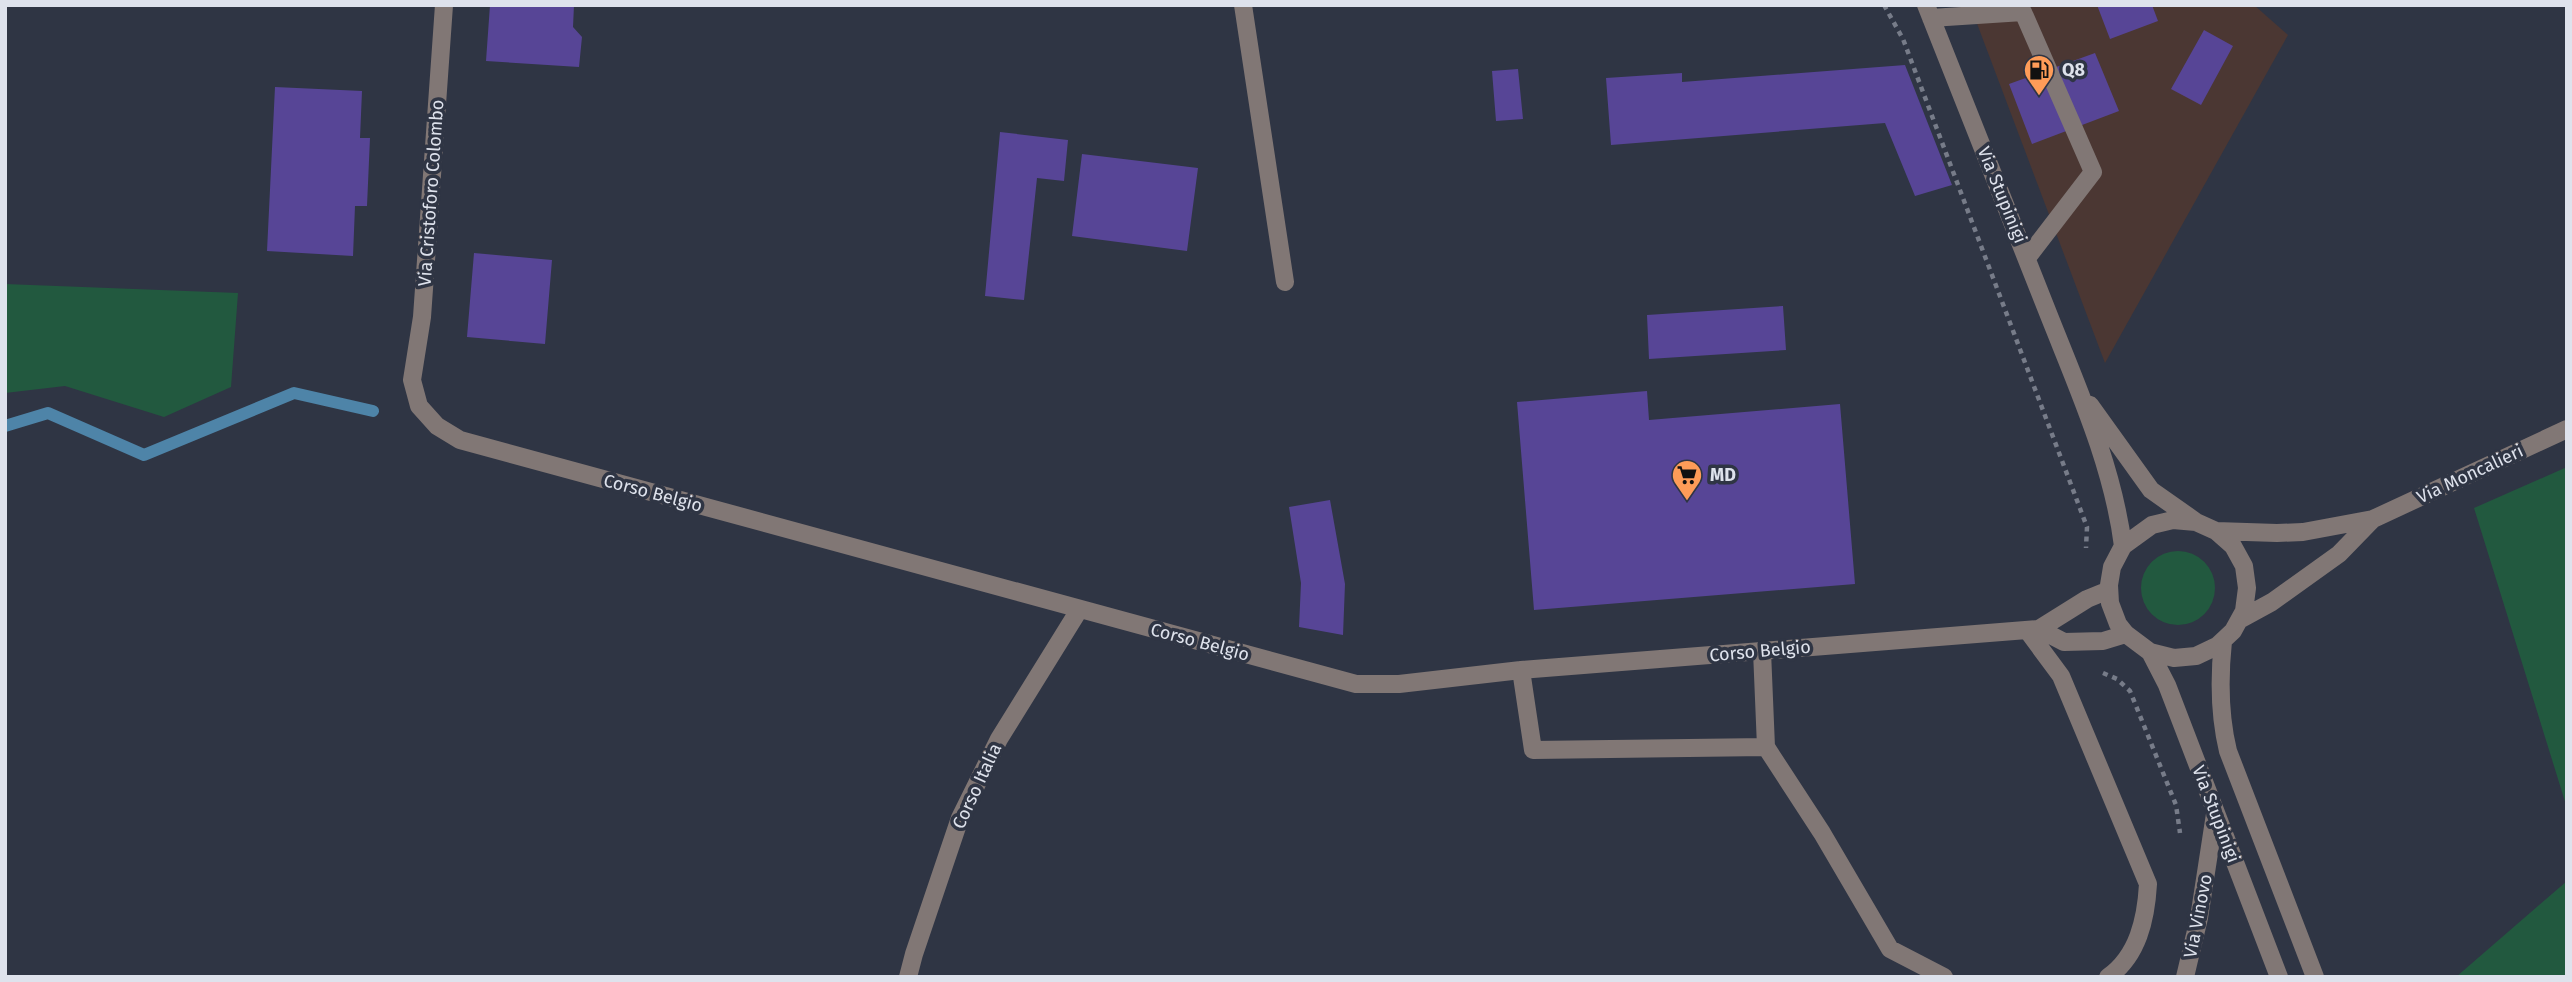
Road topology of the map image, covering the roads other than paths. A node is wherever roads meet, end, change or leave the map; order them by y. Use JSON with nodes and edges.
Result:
{"nodes":[{"id":1,"x":444,"y":5,"type":"edge"},
{"id":2,"x":1243,"y":5,"type":"edge"},
{"id":3,"x":1929,"y":11,"type":"edge"},
{"id":4,"x":2027,"y":258,"type":"junction"},
{"id":5,"x":1285,"y":282,"type":"dead end"},
{"id":6,"x":412,"y":380,"type":"joint"},
{"id":7,"x":2077,"y":385,"type":"junction"},
{"id":8,"x":2567,"y":429,"type":"edge"},
{"id":9,"x":2373,"y":519,"type":"junction"},
{"id":10,"x":2196,"y":522,"type":"junction"},
{"id":11,"x":2216,"y":531,"type":"junction"},
{"id":12,"x":2123,"y":546,"type":"junction"},
{"id":13,"x":2109,"y":590,"type":"junction"},
{"id":14,"x":1079,"y":610,"type":"junction"},
{"id":15,"x":2239,"y":620,"type":"junction"},
{"id":16,"x":2033,"y":630,"type":"junction"},
{"id":17,"x":2126,"y":634,"type":"junction"},
{"id":18,"x":2223,"y":641,"type":"junction"},
{"id":19,"x":1762,"y":651,"type":"junction"},
{"id":20,"x":2150,"y":653,"type":"junction"},
{"id":21,"x":1521,"y":670,"type":"junction"},
{"id":22,"x":1766,"y":747,"type":"junction"},
{"id":23,"x":2216,"y":814,"type":"junction"},
{"id":24,"x":908,"y":977,"type":"edge"},
{"id":25,"x":1944,"y":977,"type":"edge"},
{"id":26,"x":2108,"y":977,"type":"edge"},
{"id":27,"x":2185,"y":977,"type":"edge"},
{"id":28,"x":2280,"y":977,"type":"edge"},
{"id":29,"x":2315,"y":977,"type":"edge"}],
"edges":[{"from":1,"to":6,"type":"street","name":"Via Cristoforo Colombo"},
{"from":2,"to":5,"type":"street"},
{"from":3,"to":4,"type":"street","name":"Via Stupinigi"},
{"from":3,"to":4,"type":"street"},
{"from":4,"to":7,"type":"street","name":"Via Stupinigi"},
{"from":6,"to":14,"type":"street","name":"Corso Belgio"},
{"from":7,"to":10,"type":"street","name":"Via Stupinigi"},
{"from":7,"to":12,"type":"street","name":"Via Stupinigi"},
{"from":8,"to":9,"type":"street","name":"Via Moncalieri"},
{"from":9,"to":11,"type":"street","name":"Via Moncalieri"},
{"from":9,"to":15,"type":"street","name":"Via Moncalieri"},
{"from":10,"to":11,"type":"street"},
{"from":10,"to":12,"type":"street"},
{"from":11,"to":15,"type":"street"},
{"from":12,"to":13,"type":"street"},
{"from":13,"to":16,"type":"street","name":"Corso Belgio"},
{"from":13,"to":17,"type":"street"},
{"from":14,"to":21,"type":"street","name":"Corso Belgio"},
{"from":14,"to":24,"type":"street","name":"Corso Italia"},
{"from":15,"to":18,"type":"street"},
{"from":16,"to":17,"type":"street"},
{"from":16,"to":19,"type":"street","name":"Corso Belgio"},
{"from":16,"to":26,"type":"street"},
{"from":17,"to":20,"type":"street"},
{"from":18,"to":20,"type":"street"},
{"from":18,"to":29,"type":"street"},
{"from":19,"to":21,"type":"street","name":"Corso Belgio"},
{"from":19,"to":22,"type":"street"},
{"from":20,"to":23,"type":"street","name":"Via Stupinigi"},
{"from":21,"to":22,"type":"street"},
{"from":22,"to":25,"type":"street"},
{"from":23,"to":27,"type":"street","name":"Via Vinovo"},
{"from":23,"to":28,"type":"street","name":"Via Stupinigi"}]}
